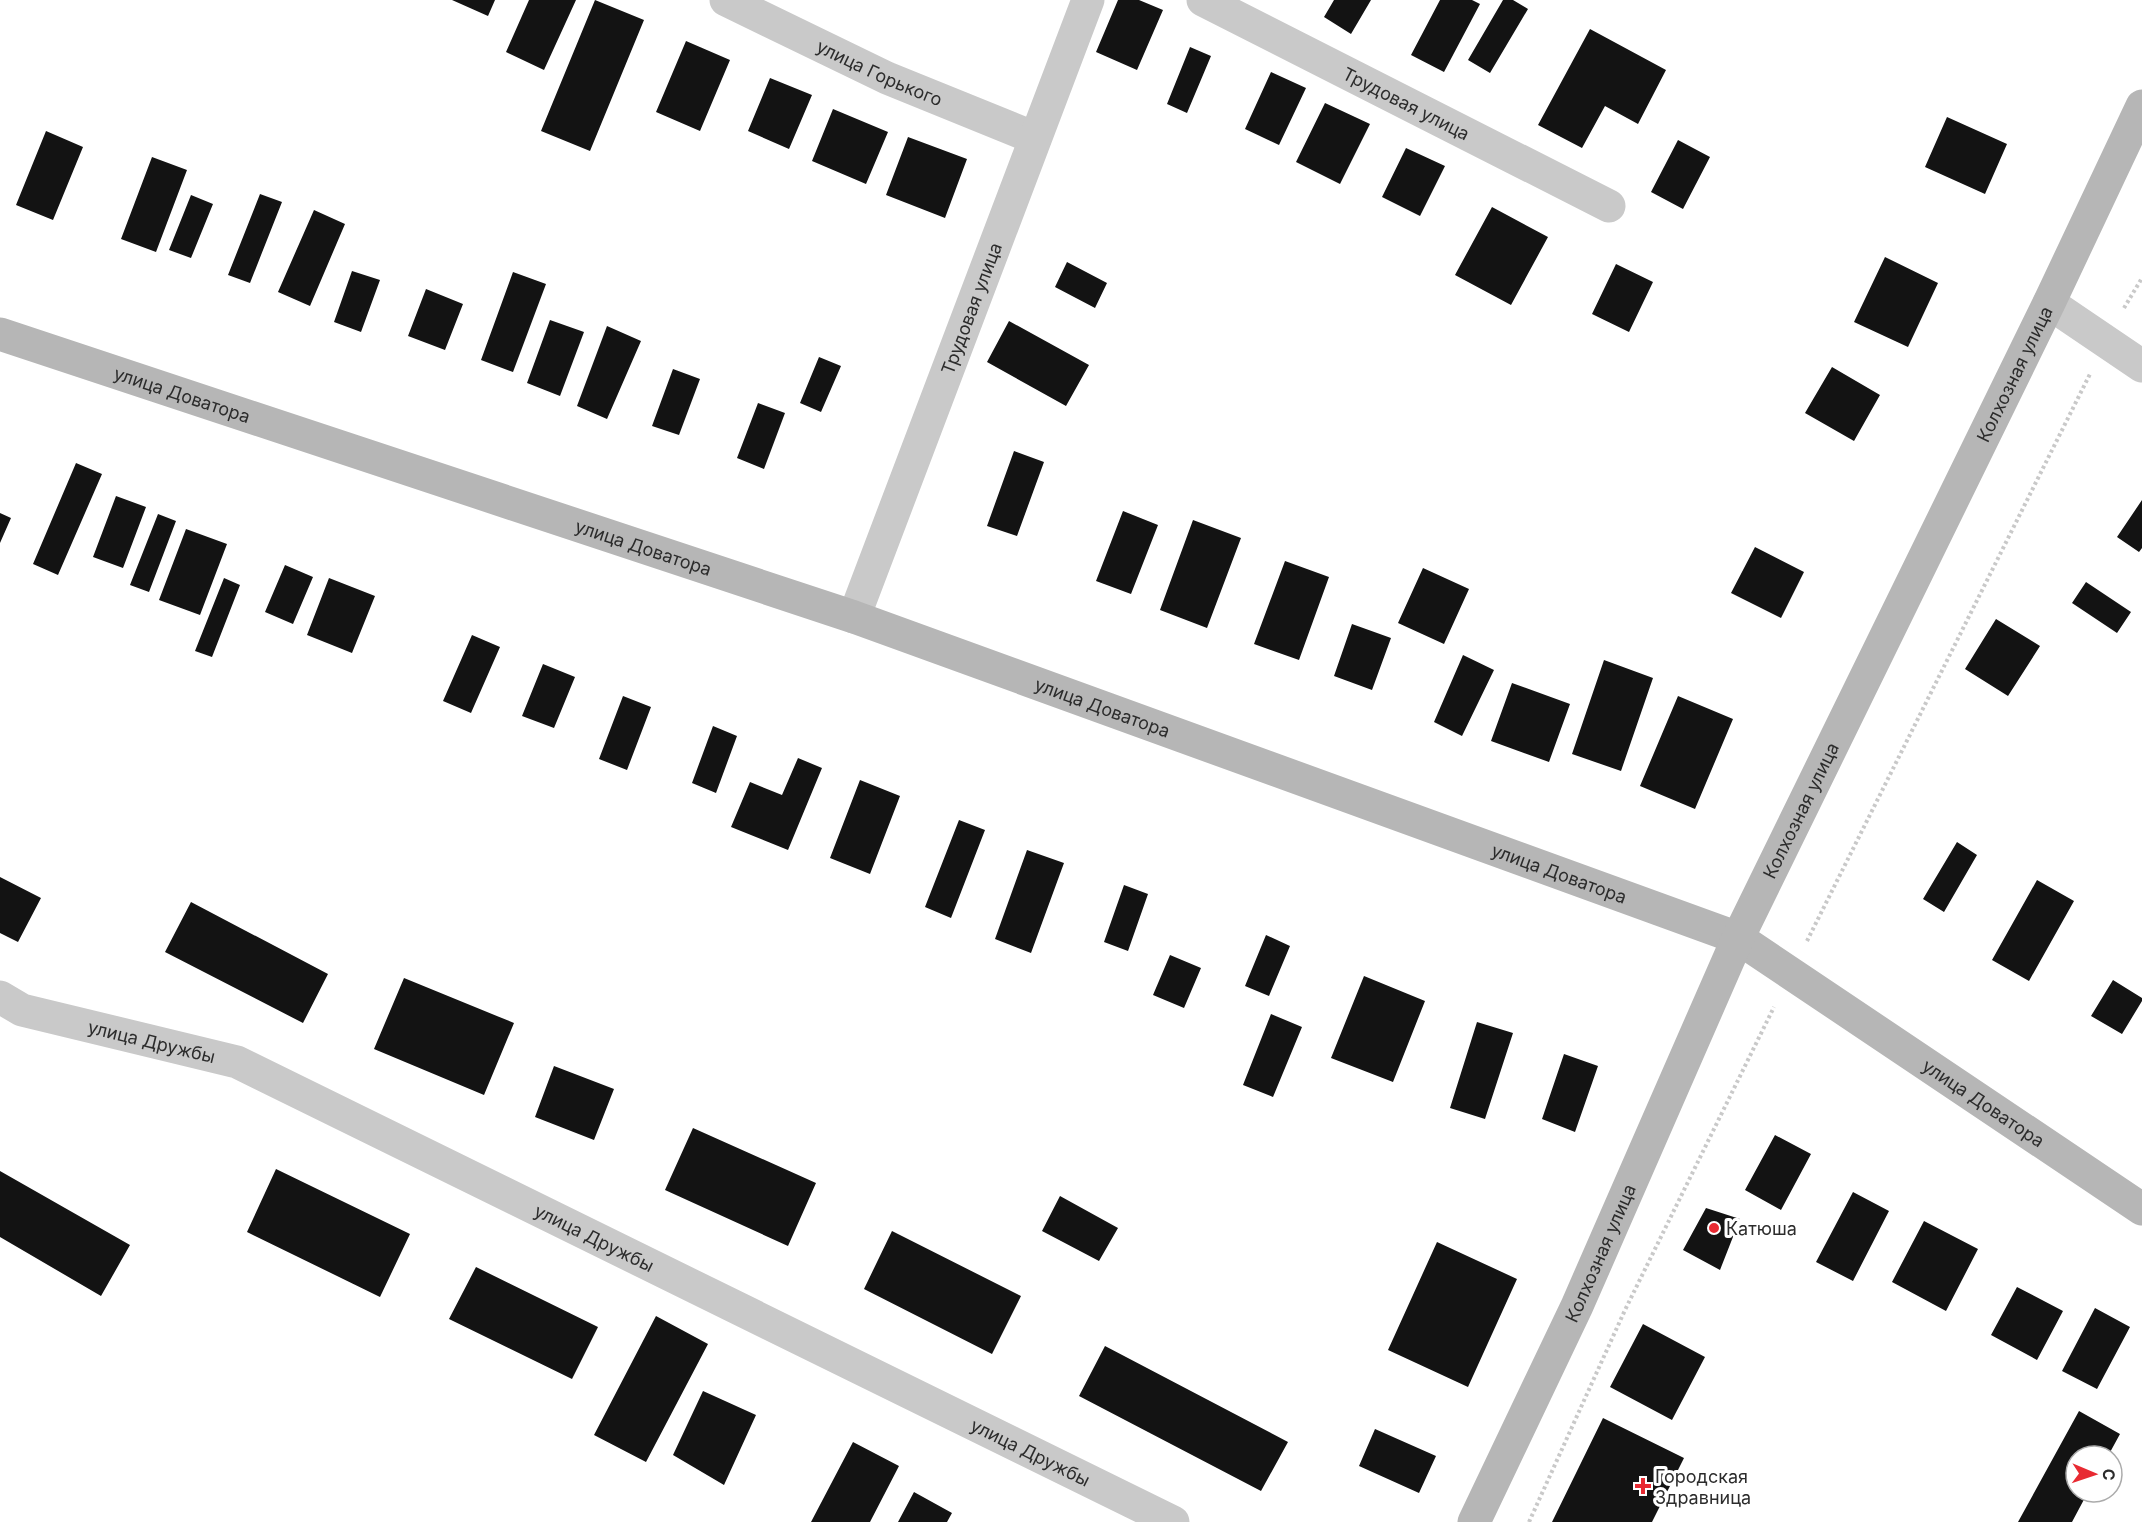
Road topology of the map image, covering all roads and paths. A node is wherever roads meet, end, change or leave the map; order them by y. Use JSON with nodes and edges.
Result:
{"nodes":[{"id":1,"x":726,"y":0,"type":"edge"},
{"id":2,"x":1088,"y":0,"type":"edge"},
{"id":3,"x":1203,"y":0,"type":"edge"},
{"id":4,"x":2142,"y":106,"type":"edge"},
{"id":5,"x":1035,"y":138,"type":"junction"},
{"id":6,"x":1609,"y":206,"type":"dead end"},
{"id":7,"x":2142,"y":278,"type":"edge"},
{"id":8,"x":2049,"y":303,"type":"junction"},
{"id":9,"x":0,"y":334,"type":"edge"},
{"id":10,"x":2107,"y":342,"type":"junction"},
{"id":11,"x":2142,"y":366,"type":"edge"},
{"id":12,"x":854,"y":617,"type":"junction"},
{"id":13,"x":1738,"y":938,"type":"junction"},
{"id":14,"x":1791,"y":973,"type":"junction"},
{"id":15,"x":0,"y":997,"type":"edge"},
{"id":16,"x":2142,"y":1209,"type":"edge"},
{"id":17,"x":1173,"y":1522,"type":"edge"},
{"id":18,"x":1474,"y":1522,"type":"edge"},
{"id":19,"x":1529,"y":1522,"type":"edge"}],
"edges":[{"from":1,"to":5,"type":"street","name":"улица Горького"},
{"from":2,"to":5,"type":"street","name":"Трудовая улица"},
{"from":3,"to":6,"type":"street","name":"Трудовая улица"},
{"from":4,"to":8,"type":"street","name":"Колхозная улица"},
{"from":5,"to":12,"type":"street","name":"Трудовая улица"},
{"from":7,"to":10,"type":"path"},
{"from":8,"to":10,"type":"street"},
{"from":8,"to":13,"type":"street","name":"Колхозная улица"},
{"from":9,"to":12,"type":"street","name":"улица Доватора"},
{"from":10,"to":11,"type":"street"},
{"from":10,"to":14,"type":"path"},
{"from":12,"to":13,"type":"street","name":"улица Доватора"},
{"from":13,"to":14,"type":"street","name":"улица Доватора"},
{"from":13,"to":18,"type":"street","name":"Колхозная улица"},
{"from":14,"to":16,"type":"street","name":"улица Доватора"},
{"from":14,"to":19,"type":"path"},
{"from":15,"to":17,"type":"street","name":"улица Дружбы"}]}
